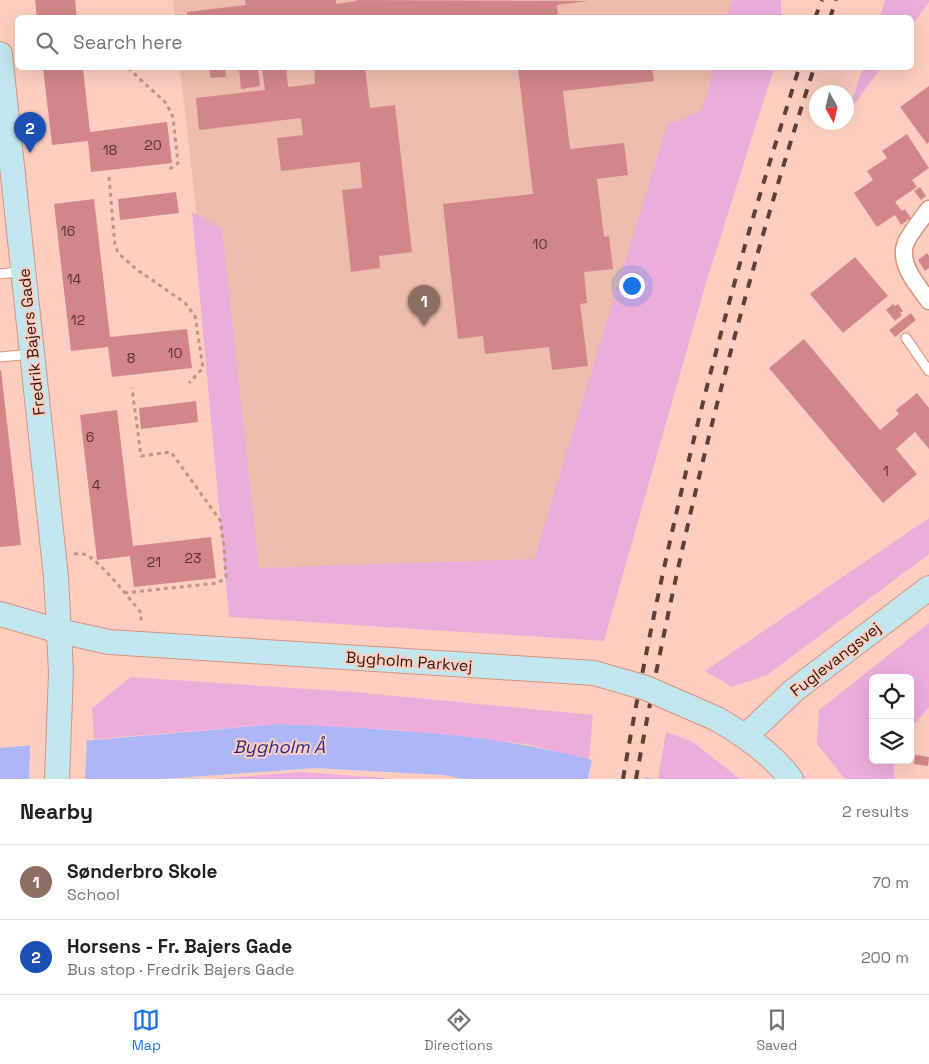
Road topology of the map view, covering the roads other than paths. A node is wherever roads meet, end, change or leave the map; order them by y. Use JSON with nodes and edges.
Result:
{"nodes":[{"id":1,"x":0,"y":54,"type":"edge"},
{"id":2,"x":929,"y":209,"type":"edge"},
{"id":3,"x":24,"y":272,"type":"junction"},
{"id":4,"x":0,"y":274,"type":"edge"},
{"id":5,"x":929,"y":301,"type":"edge"},
{"id":6,"x":906,"y":338,"type":"dead end"},
{"id":7,"x":32,"y":354,"type":"junction"},
{"id":8,"x":0,"y":357,"type":"edge"},
{"id":9,"x":929,"y":371,"type":"edge"},
{"id":10,"x":929,"y":588,"type":"edge"},
{"id":11,"x":0,"y":614,"type":"edge"},
{"id":12,"x":59,"y":631,"type":"junction"},
{"id":13,"x":746,"y":736,"type":"junction"},
{"id":14,"x":57,"y":779,"type":"edge"},
{"id":15,"x":791,"y":779,"type":"edge"}],
"edges":[{"from":1,"to":3,"type":"street","name":"Fredrik Bajers Gade"},
{"from":2,"to":5,"type":"street"},
{"from":3,"to":4,"type":"lane"},
{"from":3,"to":7,"type":"street","name":"Fredrik Bajers Gade"},
{"from":6,"to":9,"type":"lane"},
{"from":7,"to":8,"type":"lane"},
{"from":7,"to":12,"type":"street","name":"Fredrik Bajers Gade"},
{"from":10,"to":13,"type":"street","name":"Fuglevangsvej"},
{"from":11,"to":12,"type":"street","name":"Bygholm Parkvej"},
{"from":12,"to":13,"type":"street","name":"Bygholm Parkvej","bridge":true},
{"from":12,"to":14,"type":"street","name":"Fredrik Bajers Gade"},
{"from":13,"to":15,"type":"street","name":"Bygholm Parkvej"}]}
